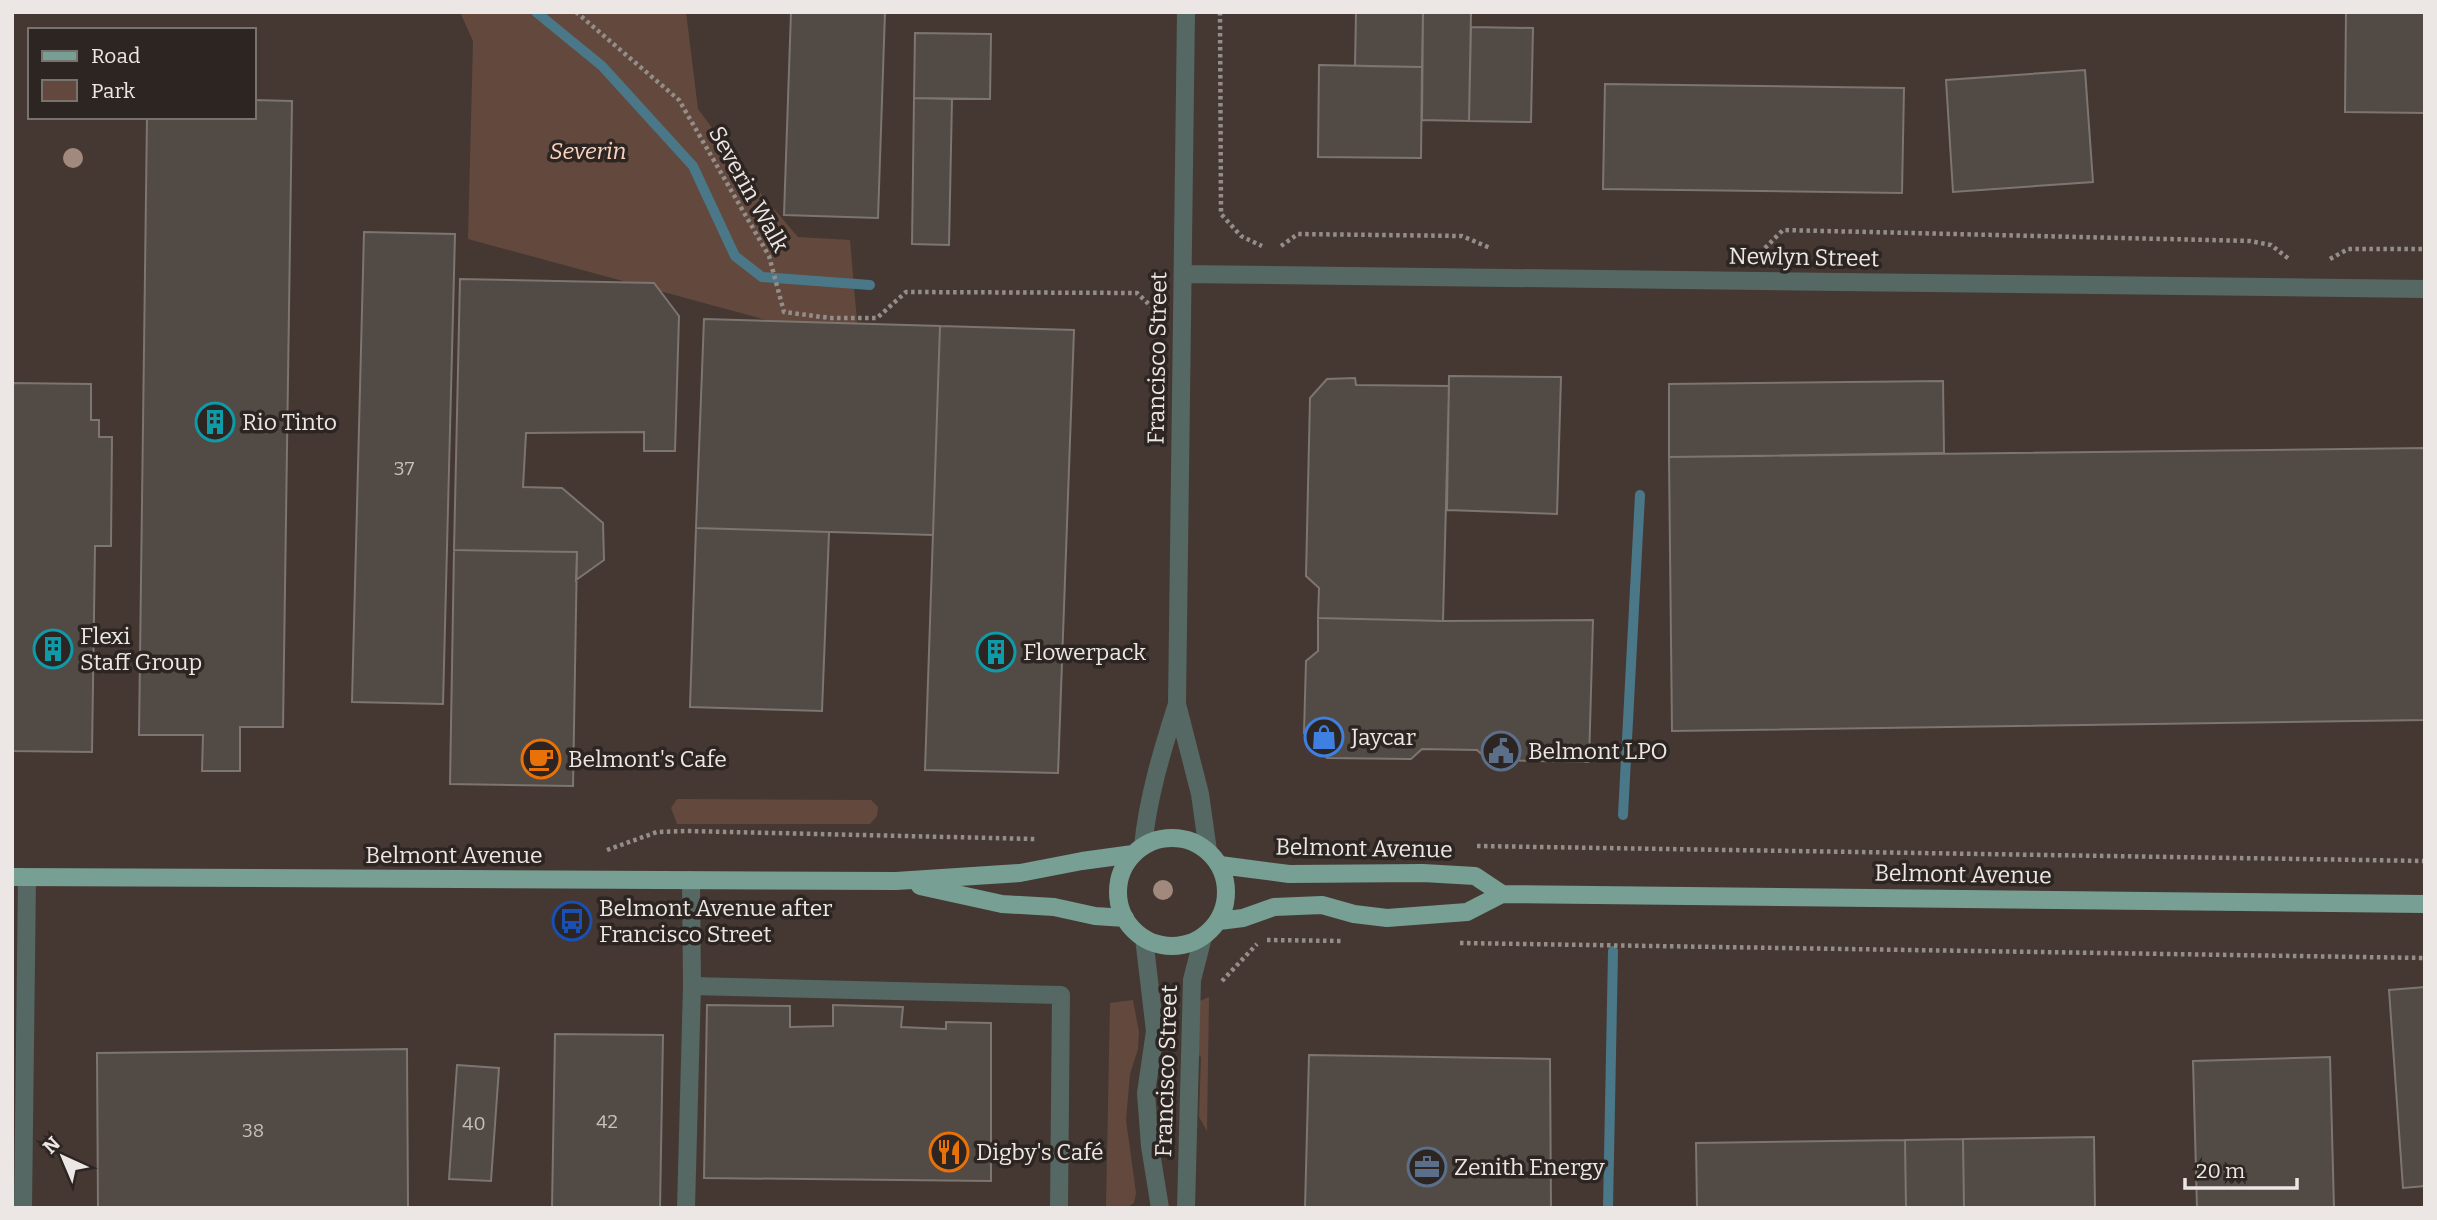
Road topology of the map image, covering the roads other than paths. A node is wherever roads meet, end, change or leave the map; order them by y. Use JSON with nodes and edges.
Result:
{"nodes":[{"id":1,"x":1186,"y":12,"type":"edge"},
{"id":2,"x":1183,"y":274,"type":"junction"},
{"id":3,"x":2425,"y":289,"type":"edge"},
{"id":4,"x":1177,"y":704,"type":"junction"},
{"id":5,"x":1138,"y":850,"type":"junction"},
{"id":6,"x":1208,"y":851,"type":"junction"},
{"id":7,"x":1220,"y":865,"type":"junction"},
{"id":8,"x":19,"y":878,"type":"edge"},
{"id":9,"x":691,"y":880,"type":"junction"},
{"id":10,"x":895,"y":881,"type":"junction"},
{"id":11,"x":1502,"y":894,"type":"junction"},
{"id":12,"x":2425,"y":904,"type":"edge"},
{"id":13,"x":1125,"y":918,"type":"junction"},
{"id":14,"x":1219,"y":921,"type":"junction"},
{"id":15,"x":1203,"y":937,"type":"junction"},
{"id":16,"x":1144,"y":938,"type":"junction"},
{"id":17,"x":692,"y":986,"type":"junction"},
{"id":18,"x":23,"y":1208,"type":"edge"},
{"id":19,"x":686,"y":1208,"type":"edge"},
{"id":20,"x":1059,"y":1208,"type":"edge"},
{"id":21,"x":1160,"y":1208,"type":"edge"},
{"id":22,"x":1186,"y":1208,"type":"edge"}],
"edges":[{"from":1,"to":2,"type":"street","name":"Francisco Street"},
{"from":2,"to":3,"type":"street","name":"Newlyn Street"},
{"from":2,"to":4,"type":"street","name":"Francisco Street"},
{"from":4,"to":5,"type":"street","name":"Francisco Street"},
{"from":4,"to":6,"type":"street","name":"Francisco Street"},
{"from":5,"to":6,"type":"main road"},
{"from":5,"to":10,"type":"main road","name":"Belmont Avenue"},
{"from":5,"to":13,"type":"main road"},
{"from":6,"to":7,"type":"main road"},
{"from":7,"to":11,"type":"main road","name":"Belmont Avenue"},
{"from":7,"to":14,"type":"main road"},
{"from":8,"to":9,"type":"main road","name":"Belmont Avenue"},
{"from":8,"to":18,"type":"street"},
{"from":9,"to":10,"type":"main road","name":"Belmont Avenue"},
{"from":9,"to":17,"type":"street"},
{"from":10,"to":13,"type":"main road","name":"Belmont Avenue"},
{"from":11,"to":12,"type":"main road","name":"Belmont Avenue"},
{"from":11,"to":14,"type":"main road","name":"Belmont Avenue"},
{"from":13,"to":16,"type":"main road"},
{"from":14,"to":15,"type":"main road"},
{"from":15,"to":16,"type":"main road"},
{"from":15,"to":22,"type":"street","name":"Francisco Street"},
{"from":16,"to":21,"type":"street","name":"Francisco Street"},
{"from":17,"to":19,"type":"street"},
{"from":17,"to":20,"type":"street"}]}
